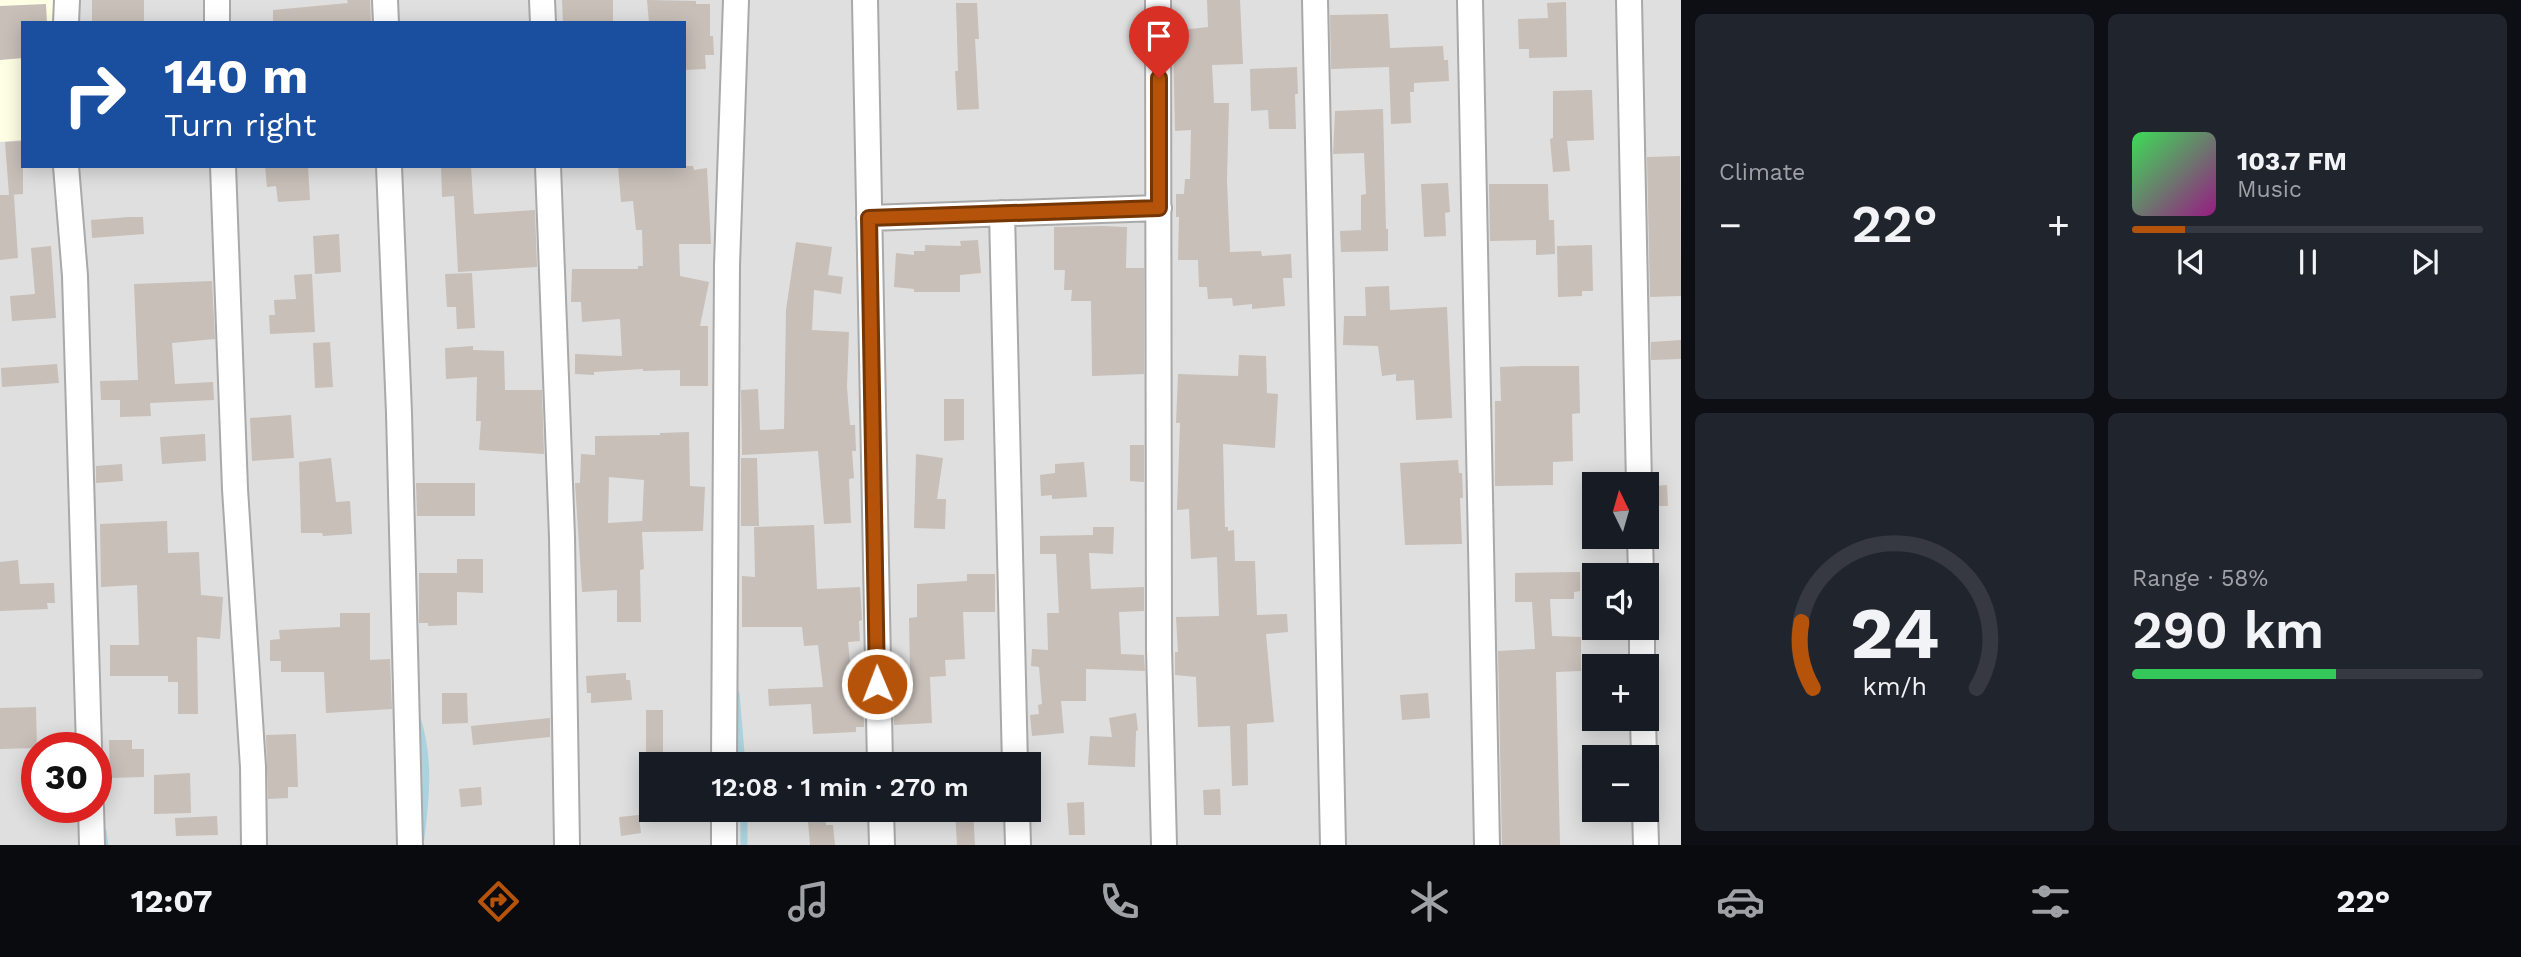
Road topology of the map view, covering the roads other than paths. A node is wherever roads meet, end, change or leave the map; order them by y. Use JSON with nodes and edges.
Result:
{"nodes":[{"id":1,"x":67,"y":0,"type":"edge"},
{"id":2,"x":217,"y":0,"type":"edge"},
{"id":3,"x":385,"y":0,"type":"edge"},
{"id":4,"x":542,"y":0,"type":"edge"},
{"id":5,"x":736,"y":0,"type":"edge"},
{"id":6,"x":865,"y":0,"type":"edge"},
{"id":7,"x":1158,"y":0,"type":"edge"},
{"id":8,"x":1315,"y":0,"type":"edge"},
{"id":9,"x":1470,"y":0,"type":"edge"},
{"id":10,"x":1629,"y":0,"type":"edge"},
{"id":11,"x":66,"y":21,"type":"edge"},
{"id":12,"x":218,"y":21,"type":"edge"},
{"id":13,"x":386,"y":21,"type":"edge"},
{"id":14,"x":543,"y":21,"type":"edge"},
{"id":15,"x":66,"y":168,"type":"edge"},
{"id":16,"x":223,"y":168,"type":"edge"},
{"id":17,"x":389,"y":168,"type":"edge"},
{"id":18,"x":548,"y":168,"type":"edge"},
{"id":19,"x":1159,"y":208,"type":"junction"},
{"id":20,"x":1002,"y":213,"type":"junction"},
{"id":21,"x":869,"y":218,"type":"junction"},
{"id":22,"x":1639,"y":472,"type":"edge"},
{"id":23,"x":89,"y":732,"type":"edge"},
{"id":24,"x":724,"y":752,"type":"edge"},
{"id":25,"x":880,"y":752,"type":"edge"},
{"id":26,"x":1015,"y":752,"type":"edge"},
{"id":27,"x":724,"y":822,"type":"edge"},
{"id":28,"x":881,"y":822,"type":"edge"},
{"id":29,"x":1017,"y":822,"type":"edge"},
{"id":30,"x":1645,"y":822,"type":"edge"},
{"id":31,"x":91,"y":823,"type":"edge"},
{"id":32,"x":92,"y":845,"type":"edge"},
{"id":33,"x":254,"y":845,"type":"edge"},
{"id":34,"x":410,"y":845,"type":"edge"},
{"id":35,"x":567,"y":845,"type":"edge"},
{"id":36,"x":724,"y":845,"type":"edge"},
{"id":37,"x":882,"y":845,"type":"edge"},
{"id":38,"x":1018,"y":845,"type":"edge"},
{"id":39,"x":1164,"y":845,"type":"edge"},
{"id":40,"x":1333,"y":845,"type":"edge"},
{"id":41,"x":1487,"y":845,"type":"edge"},
{"id":42,"x":1646,"y":845,"type":"edge"}],
"edges":[{"from":1,"to":11,"type":"street"},
{"from":2,"to":12,"type":"street"},
{"from":3,"to":13,"type":"street"},
{"from":4,"to":14,"type":"street"},
{"from":5,"to":24,"type":"street"},
{"from":6,"to":21,"type":"street"},
{"from":7,"to":19,"type":"street"},
{"from":8,"to":40,"type":"street"},
{"from":9,"to":41,"type":"street"},
{"from":10,"to":22,"type":"street"},
{"from":15,"to":23,"type":"street"},
{"from":16,"to":33,"type":"street"},
{"from":17,"to":34,"type":"street"},
{"from":18,"to":35,"type":"street"},
{"from":19,"to":20,"type":"street"},
{"from":19,"to":39,"type":"street"},
{"from":20,"to":21,"type":"street"},
{"from":20,"to":26,"type":"street"},
{"from":21,"to":25,"type":"street"},
{"from":27,"to":36,"type":"street"},
{"from":28,"to":37,"type":"street"},
{"from":29,"to":38,"type":"street"},
{"from":30,"to":42,"type":"street"},
{"from":31,"to":32,"type":"street"}]}
